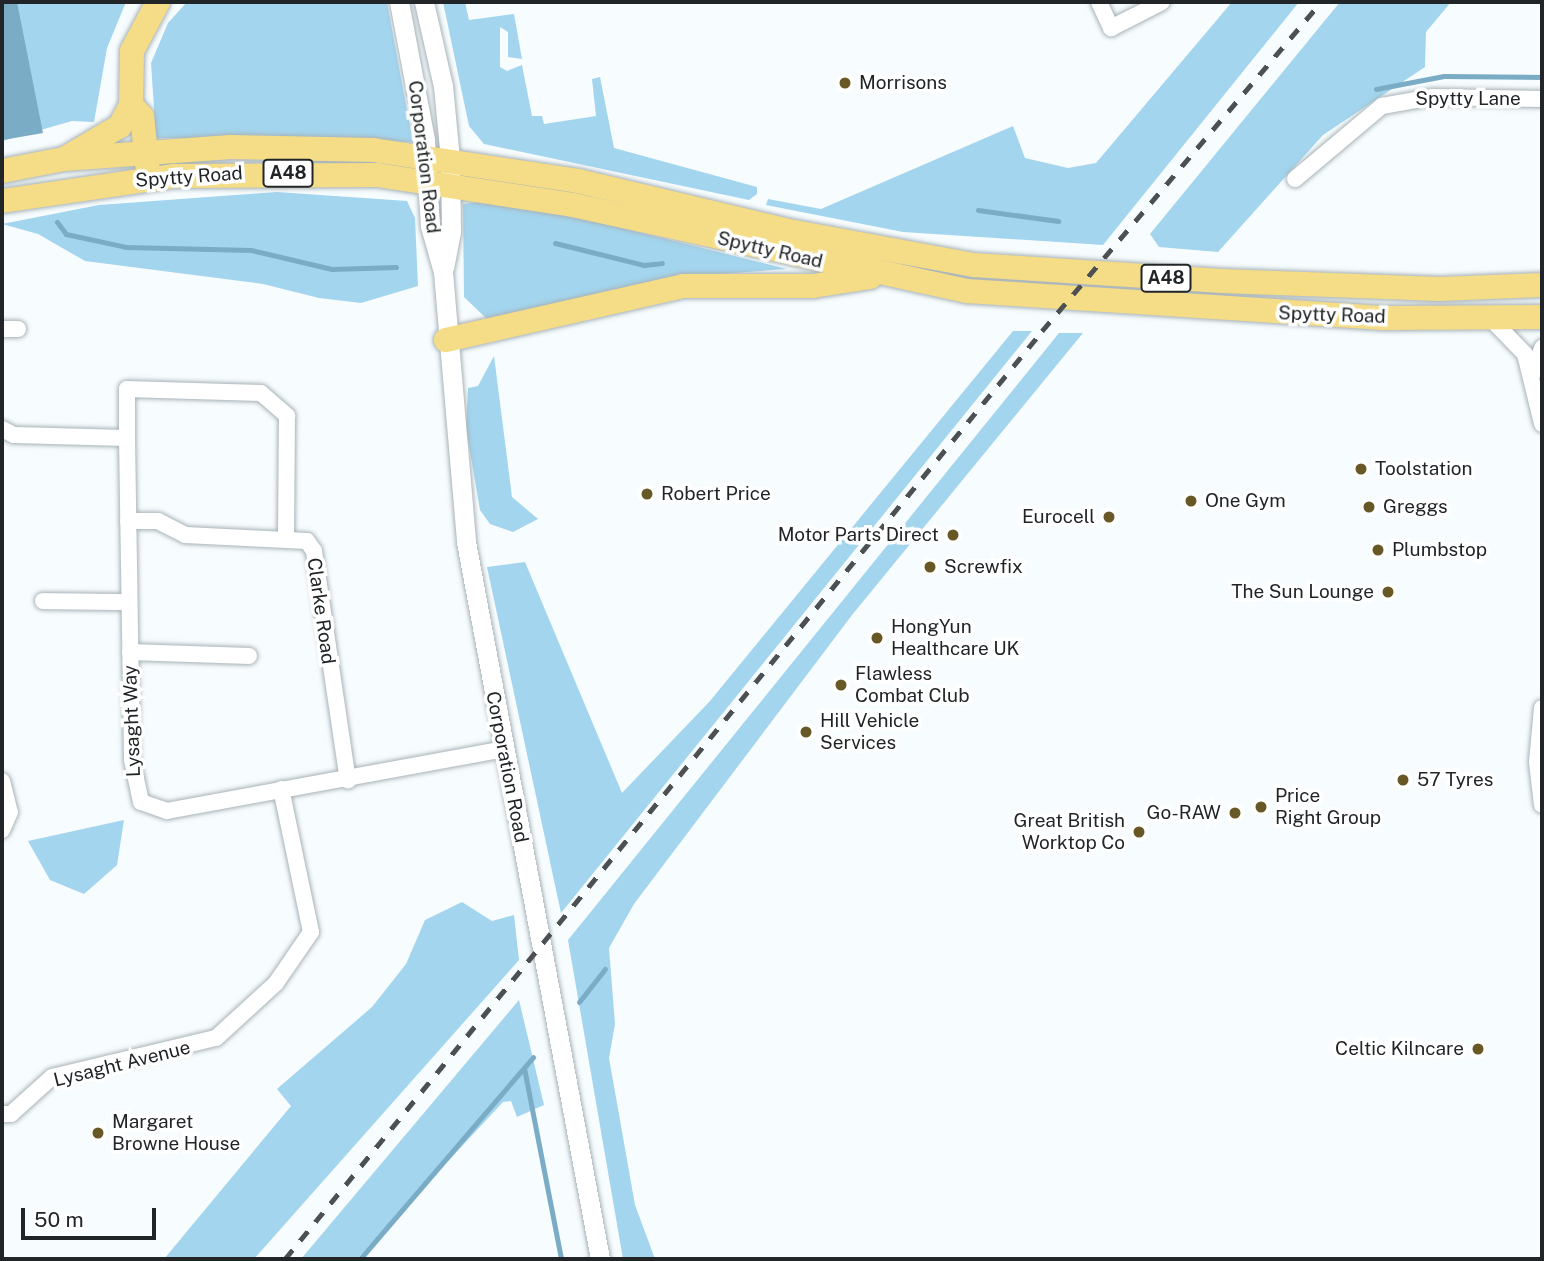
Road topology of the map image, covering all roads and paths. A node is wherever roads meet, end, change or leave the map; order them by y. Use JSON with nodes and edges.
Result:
{"nodes":[{"id":1,"x":158,"y":2,"type":"edge"},
{"id":2,"x":399,"y":2,"type":"edge"},
{"id":3,"x":424,"y":2,"type":"edge"},
{"id":4,"x":1099,"y":2,"type":"edge"},
{"id":5,"x":1162,"y":2,"type":"edge"},
{"id":6,"x":1542,"y":99,"type":"edge"},
{"id":7,"x":131,"y":105,"type":"junction"},
{"id":8,"x":146,"y":154,"type":"junction"},
{"id":9,"x":438,"y":158,"type":"junction"},
{"id":10,"x":64,"y":159,"type":"junction"},
{"id":11,"x":2,"y":171,"type":"edge"},
{"id":12,"x":149,"y":178,"type":"junction"},
{"id":13,"x":1295,"y":179,"type":"dead end"},
{"id":14,"x":439,"y":183,"type":"junction"},
{"id":15,"x":2,"y":201,"type":"edge"},
{"id":16,"x":881,"y":275,"type":"junction"},
{"id":17,"x":1542,"y":285,"type":"edge"},
{"id":18,"x":1542,"y":317,"type":"edge"},
{"id":19,"x":1490,"y":318,"type":"junction"},
{"id":20,"x":446,"y":340,"type":"junction"},
{"id":21,"x":1542,"y":348,"type":"edge"},
{"id":22,"x":1533,"y":373,"type":"junction"},
{"id":23,"x":1542,"y":424,"type":"edge"},
{"id":24,"x":2,"y":429,"type":"edge"},
{"id":25,"x":127,"y":438,"type":"junction"},
{"id":26,"x":128,"y":521,"type":"junction"},
{"id":27,"x":286,"y":536,"type":"junction"},
{"id":28,"x":43,"y":600,"type":"dead end"},
{"id":29,"x":129,"y":602,"type":"junction"},
{"id":30,"x":130,"y":652,"type":"junction"},
{"id":31,"x":249,"y":656,"type":"dead end"},
{"id":32,"x":1542,"y":708,"type":"edge"},
{"id":33,"x":504,"y":749,"type":"junction"},
{"id":34,"x":2,"y":781,"type":"edge"},
{"id":35,"x":348,"y":781,"type":"junction"},
{"id":36,"x":281,"y":789,"type":"junction"},
{"id":37,"x":1542,"y":805,"type":"edge"},
{"id":38,"x":2,"y":830,"type":"edge"},
{"id":39,"x":2,"y":1114,"type":"edge"},
{"id":40,"x":600,"y":1259,"type":"edge"}],
"edges":[{"from":1,"to":7,"type":"main road"},
{"from":2,"to":9,"type":"street","name":"Corporation Road"},
{"from":3,"to":9,"type":"street","name":"Corporation Road"},
{"from":4,"to":5,"type":"street"},
{"from":6,"to":13,"type":"street","name":"Spytty Lane"},
{"from":7,"to":8,"type":"main road"},
{"from":7,"to":10,"type":"main road","number":"A48"},
{"from":8,"to":9,"type":"main road","name":"Spytty Road","number":"A48"},
{"from":8,"to":10,"type":"main road","number":"A48"},
{"from":8,"to":12,"type":"main road"},
{"from":9,"to":14,"type":"street","name":"Corporation Road"},
{"from":9,"to":17,"type":"main road","name":"Spytty Road","number":"A48"},
{"from":10,"to":11,"type":"main road","number":"A48"},
{"from":12,"to":14,"type":"main road","name":"Spytty Road","number":"A48"},
{"from":12,"to":15,"type":"main road","name":"Spytty Road","number":"A48"},
{"from":14,"to":16,"type":"main road","name":"Spytty Road","number":"A48"},
{"from":14,"to":20,"type":"street","name":"Corporation Road"},
{"from":16,"to":19,"type":"main road","name":"Spytty Road","number":"A48"},
{"from":16,"to":20,"type":"main road"},
{"from":18,"to":19,"type":"main road","name":"Spytty Road","number":"A48"},
{"from":19,"to":22,"type":"street"},
{"from":20,"to":33,"type":"street","name":"Corporation Road"},
{"from":21,"to":22,"type":"street"},
{"from":22,"to":23,"type":"street"},
{"from":24,"to":25,"type":"street"},
{"from":25,"to":26,"type":"street","name":"Lysaght Way"},
{"from":25,"to":27,"type":"street","name":"Lysaght Way"},
{"from":26,"to":27,"type":"street","name":"Clarke Road"},
{"from":26,"to":29,"type":"street","name":"Lysaght Way"},
{"from":27,"to":35,"type":"street","name":"Clarke Road"},
{"from":28,"to":29,"type":"street"},
{"from":29,"to":30,"type":"street","name":"Lysaght Way"},
{"from":30,"to":31,"type":"street"},
{"from":30,"to":36,"type":"street","name":"Lysaght Way"},
{"from":32,"to":37,"type":"street"},
{"from":33,"to":35,"type":"street","name":"Lysaght Way"},
{"from":33,"to":40,"type":"street","name":"Corporation Road"},
{"from":34,"to":38,"type":"street"},
{"from":35,"to":36,"type":"street","name":"Lysaght Way"},
{"from":36,"to":39,"type":"street","name":"Lysaght Avenue"}]}
